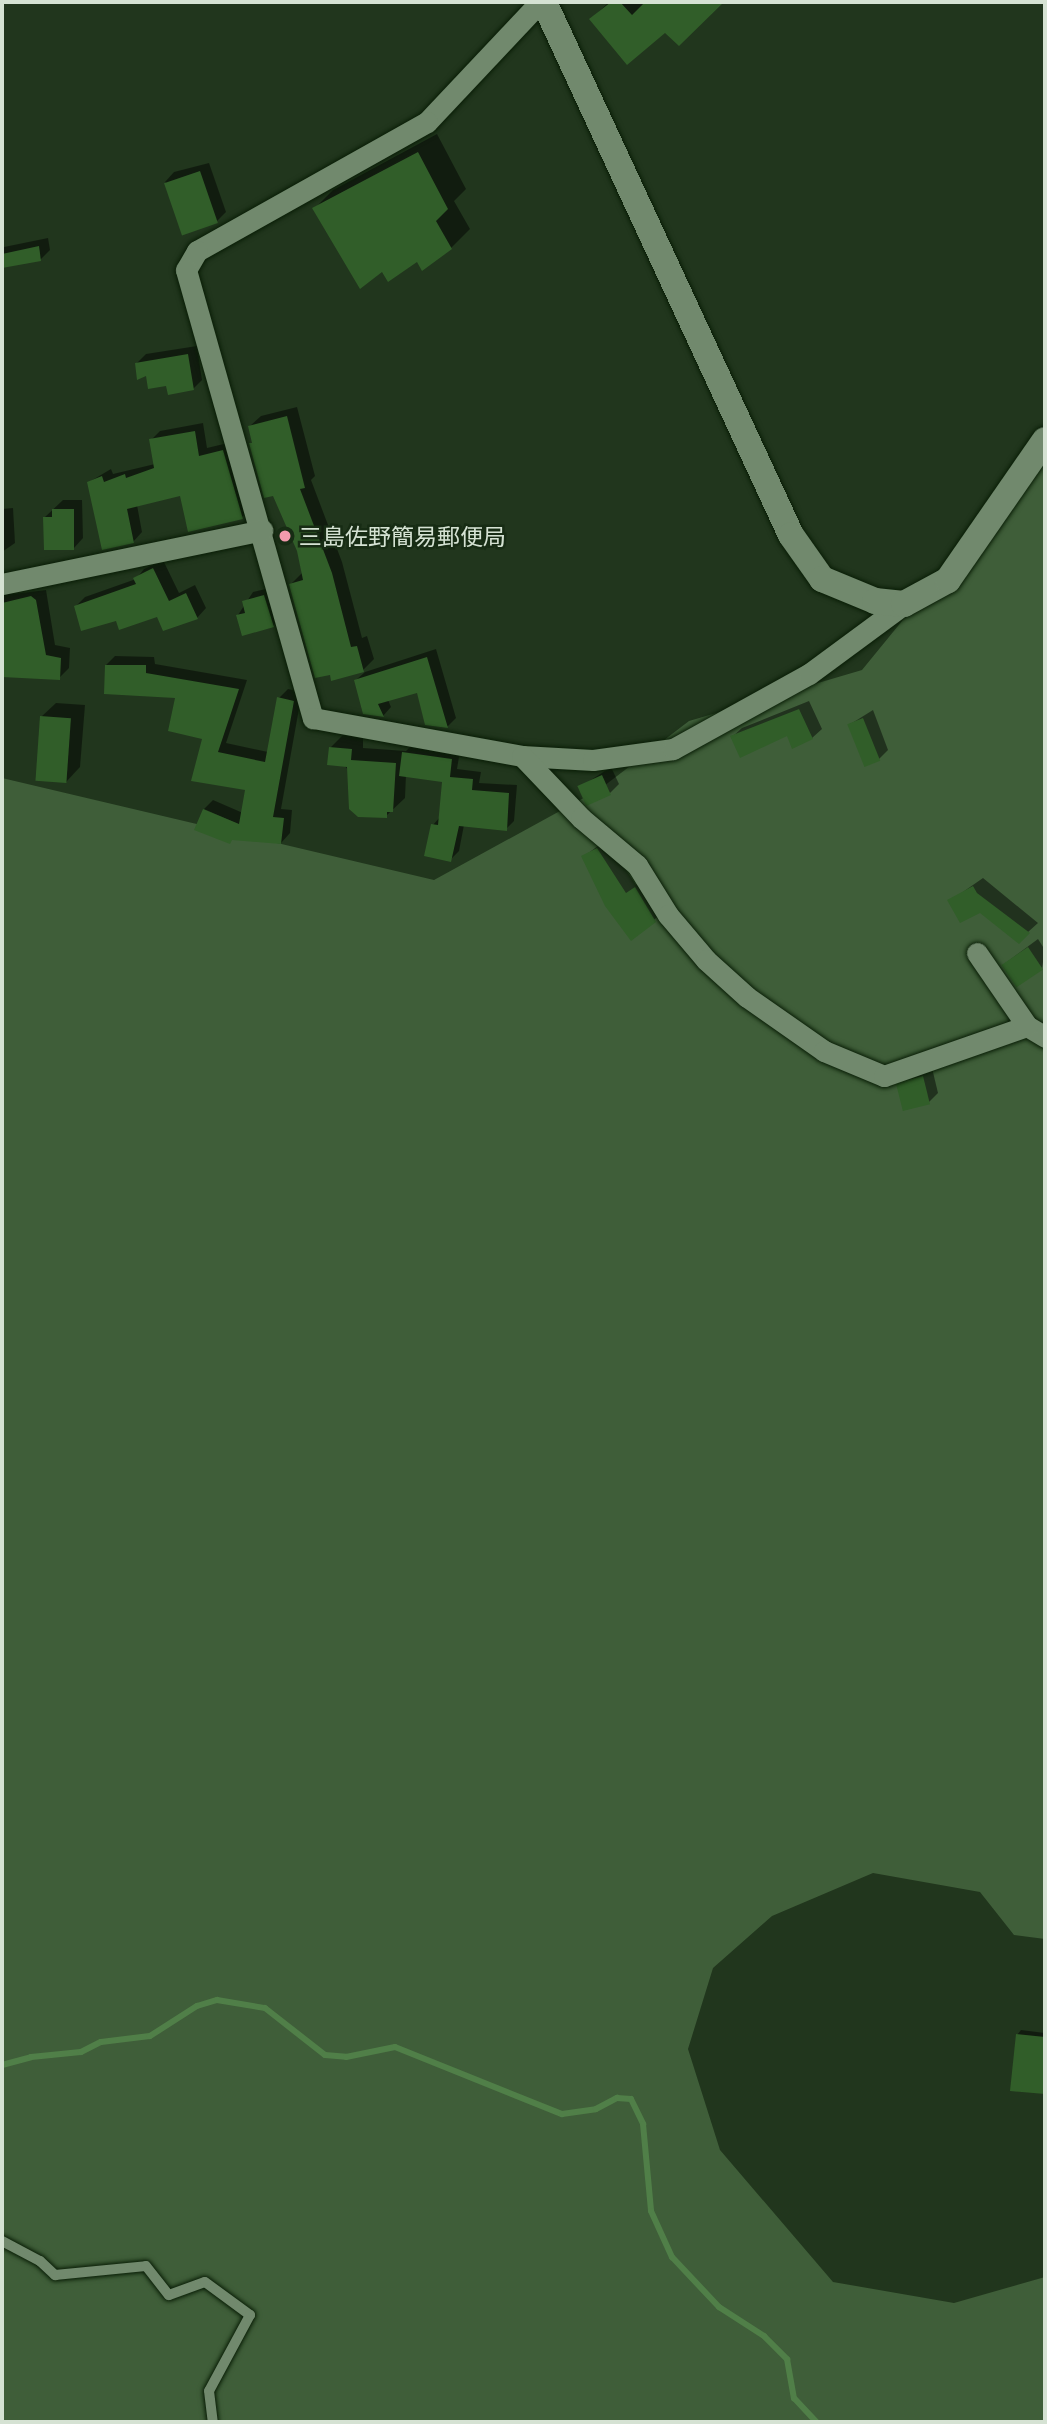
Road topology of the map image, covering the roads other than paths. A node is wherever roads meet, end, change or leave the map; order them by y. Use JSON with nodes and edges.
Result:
{"nodes":[{"id":1,"x":542,"y":2,"type":"edge"},
{"id":2,"x":1045,"y":440,"type":"edge"},
{"id":3,"x":262,"y":530,"type":"junction"},
{"id":4,"x":2,"y":584,"type":"edge"},
{"id":5,"x":904,"y":604,"type":"junction"},
{"id":6,"x":522,"y":756,"type":"junction"},
{"id":7,"x":976,"y":953,"type":"dead end"},
{"id":8,"x":1036,"y":1032,"type":"edge"},
{"id":9,"x":2,"y":2241,"type":"edge"},
{"id":10,"x":213,"y":2422,"type":"edge"}],
"edges":[{"from":1,"to":3,"type":"street"},
{"from":1,"to":5,"type":"street"},
{"from":2,"to":5,"type":"street"},
{"from":3,"to":4,"type":"street"},
{"from":3,"to":6,"type":"street"},
{"from":5,"to":6,"type":"street"},
{"from":6,"to":8,"type":"street"},
{"from":7,"to":8,"type":"street"},
{"from":9,"to":10,"type":"lane"}]}
